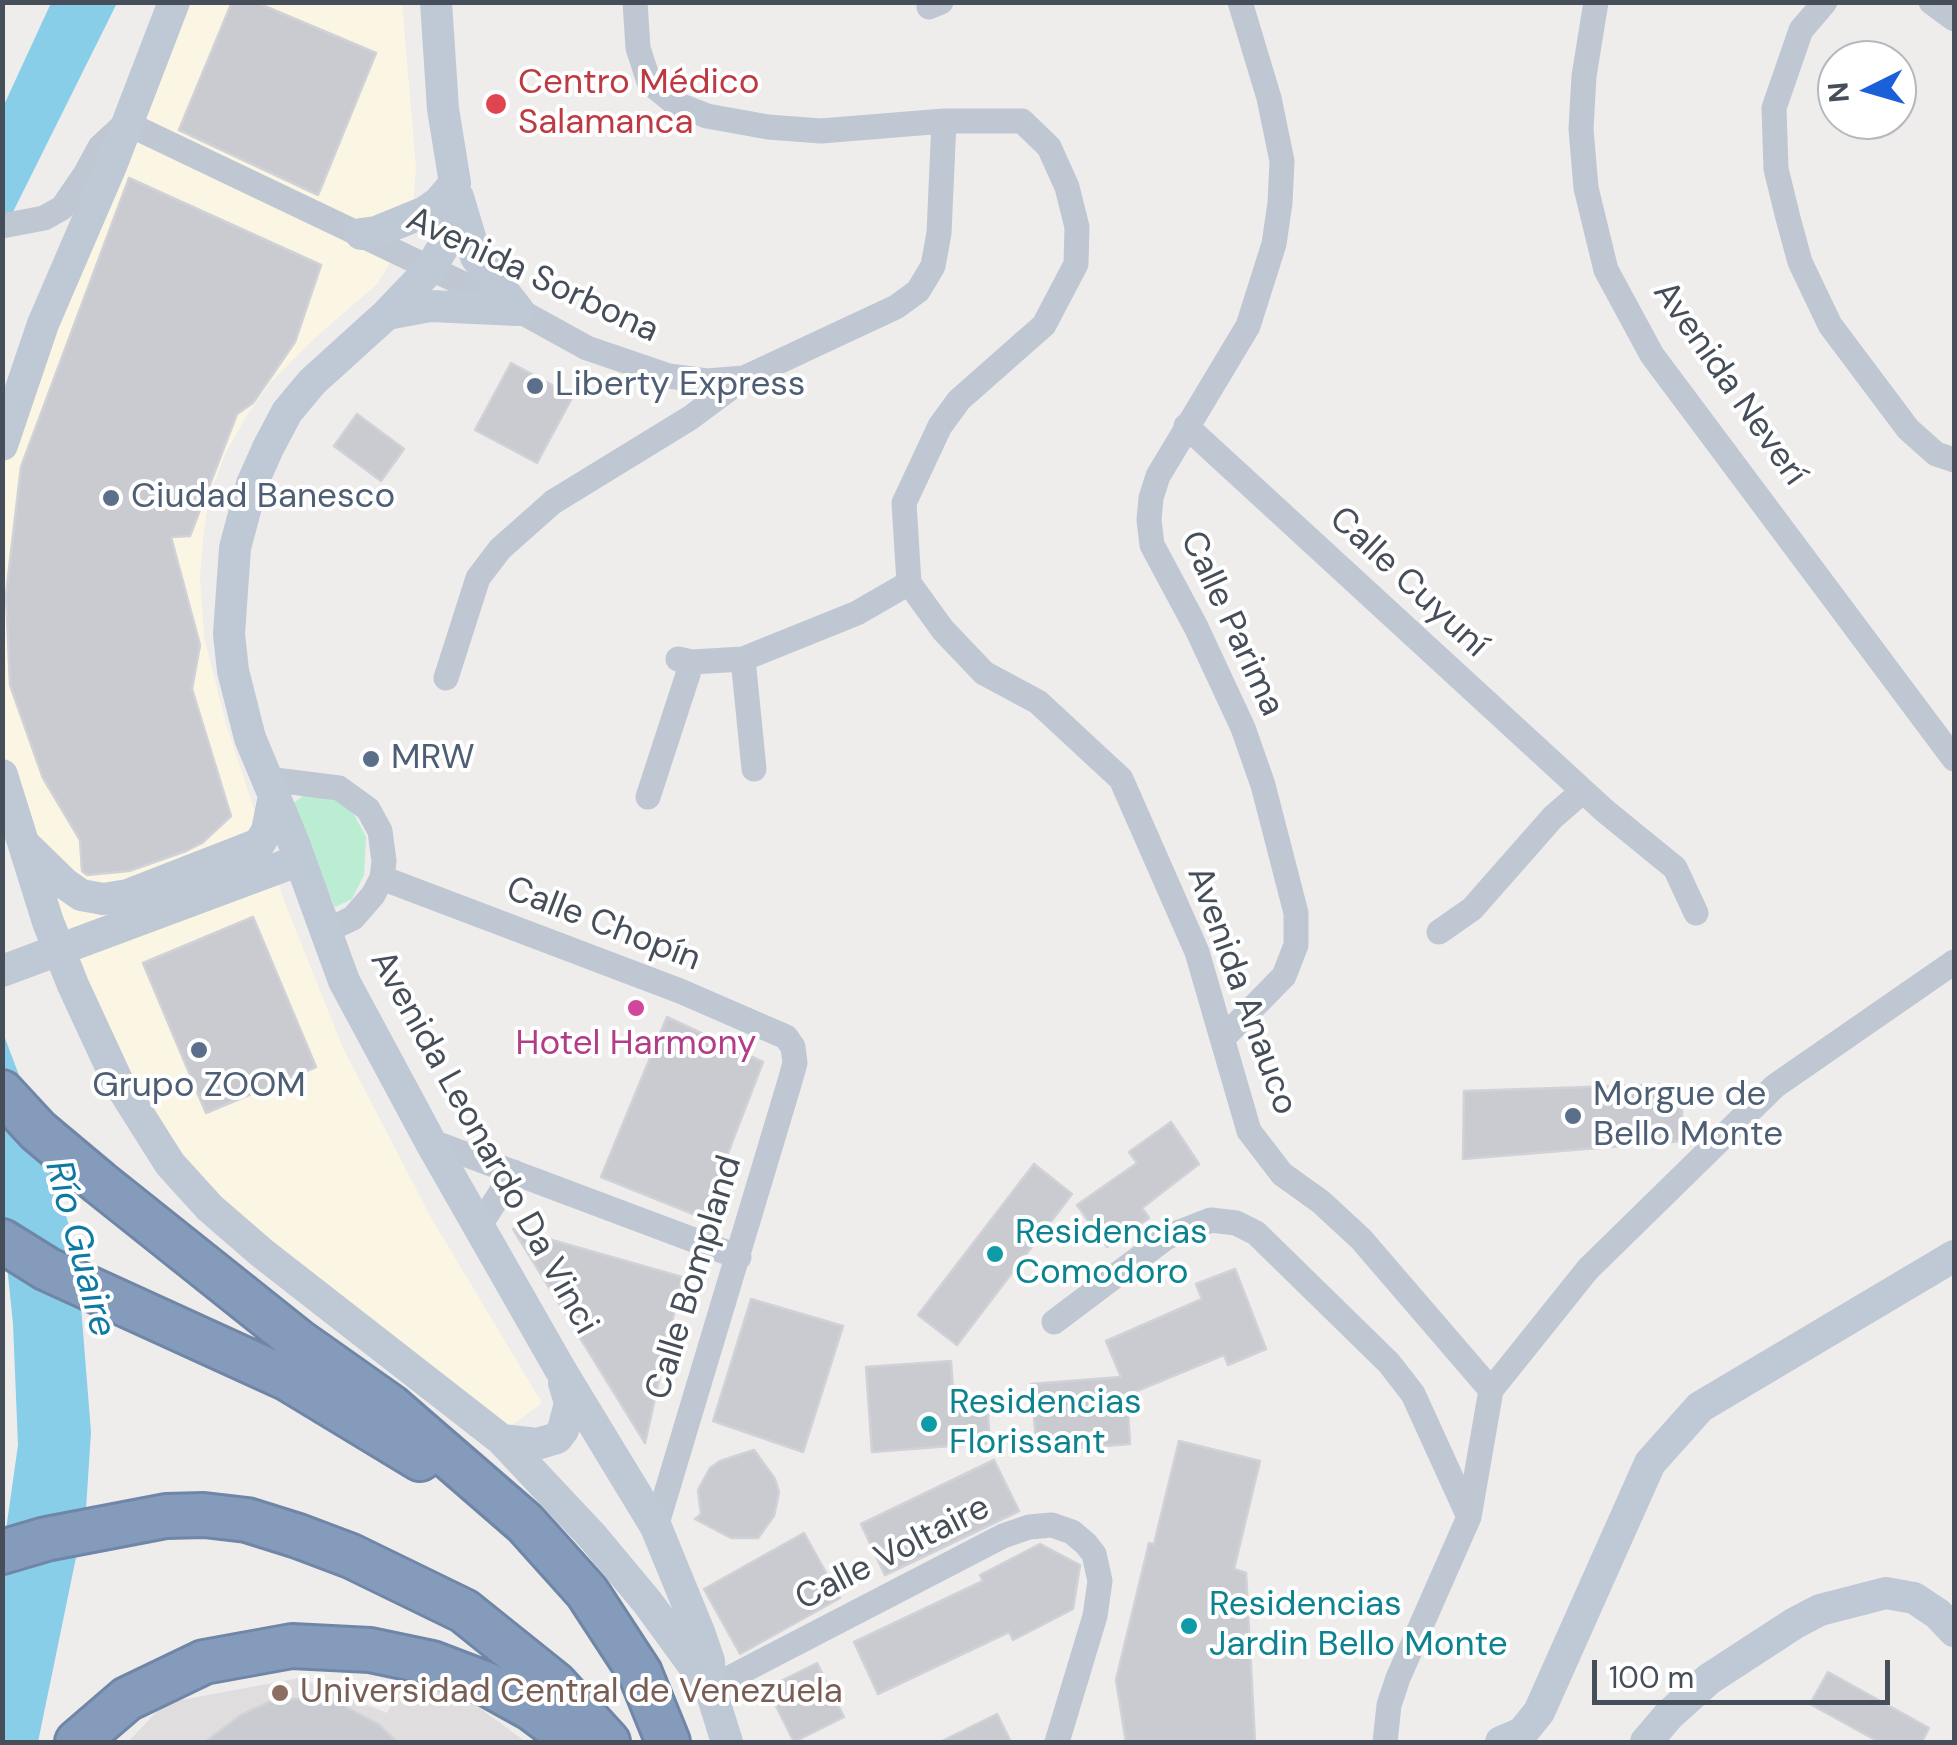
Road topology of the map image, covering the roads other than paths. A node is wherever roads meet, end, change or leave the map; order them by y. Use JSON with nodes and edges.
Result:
{"nodes":[{"id":1,"x":174,"y":2,"type":"edge"},
{"id":2,"x":436,"y":2,"type":"edge"},
{"id":3,"x":634,"y":2,"type":"edge"},
{"id":4,"x":1240,"y":2,"type":"edge"},
{"id":5,"x":1596,"y":2,"type":"edge"},
{"id":6,"x":1825,"y":2,"type":"edge"},
{"id":7,"x":1931,"y":2,"type":"edge"},
{"id":8,"x":1954,"y":19,"type":"edge"},
{"id":9,"x":944,"y":121,"type":"junction"},
{"id":10,"x":126,"y":123,"type":"junction"},
{"id":11,"x":455,"y":183,"type":"junction"},
{"id":12,"x":15,"y":224,"type":"edge"},
{"id":13,"x":361,"y":234,"type":"junction"},
{"id":14,"x":430,"y":268,"type":"junction"},
{"id":15,"x":518,"y":310,"type":"junction"},
{"id":16,"x":387,"y":314,"type":"junction"},
{"id":17,"x":744,"y":378,"type":"junction"},
{"id":18,"x":1186,"y":426,"type":"junction"},
{"id":19,"x":2,"y":445,"type":"edge"},
{"id":20,"x":1954,"y":460,"type":"edge"},
{"id":21,"x":909,"y":583,"type":"junction"},
{"id":22,"x":743,"y":658,"type":"junction"},
{"id":23,"x":446,"y":678,"type":"dead end"},
{"id":24,"x":1954,"y":759,"type":"edge"},
{"id":25,"x":754,"y":769,"type":"dead end"},
{"id":26,"x":2,"y":775,"type":"edge"},
{"id":27,"x":270,"y":788,"type":"junction"},
{"id":28,"x":1583,"y":791,"type":"junction"},
{"id":29,"x":648,"y":797,"type":"dead end"},
{"id":30,"x":22,"y":843,"type":"junction"},
{"id":31,"x":300,"y":860,"type":"junction"},
{"id":32,"x":382,"y":878,"type":"junction"},
{"id":33,"x":1696,"y":913,"type":"dead end"},
{"id":34,"x":326,"y":931,"type":"junction"},
{"id":35,"x":1439,"y":932,"type":"dead end"},
{"id":36,"x":59,"y":950,"type":"junction"},
{"id":37,"x":1954,"y":962,"type":"edge"},
{"id":38,"x":15,"y":966,"type":"edge"},
{"id":39,"x":1224,"y":1037,"type":"junction"},
{"id":40,"x":792,"y":1047,"type":"joint"},
{"id":41,"x":2,"y":1092,"type":"edge"},
{"id":42,"x":430,"y":1141,"type":"junction"},
{"id":43,"x":514,"y":1172,"type":"junction"},
{"id":44,"x":480,"y":1225,"type":"junction"},
{"id":45,"x":2,"y":1241,"type":"edge"},
{"id":46,"x":1954,"y":1256,"type":"edge"},
{"id":47,"x":739,"y":1257,"type":"junction"},
{"id":48,"x":1054,"y":1322,"type":"dead end"},
{"id":49,"x":560,"y":1369,"type":"junction"},
{"id":50,"x":1491,"y":1390,"type":"junction"},
{"id":51,"x":502,"y":1440,"type":"junction"},
{"id":52,"x":1469,"y":1517,"type":"junction"},
{"id":53,"x":656,"y":1528,"type":"junction"},
{"id":54,"x":2,"y":1552,"type":"edge"},
{"id":55,"x":1954,"y":1631,"type":"edge"},
{"id":56,"x":710,"y":1688,"type":"junction"},
{"id":57,"x":77,"y":1742,"type":"edge"},
{"id":58,"x":576,"y":1742,"type":"edge"},
{"id":59,"x":608,"y":1742,"type":"edge"},
{"id":60,"x":658,"y":1742,"type":"edge"},
{"id":61,"x":668,"y":1742,"type":"edge"},
{"id":62,"x":727,"y":1742,"type":"edge"},
{"id":63,"x":1058,"y":1742,"type":"edge"},
{"id":64,"x":1385,"y":1742,"type":"edge"},
{"id":65,"x":1501,"y":1742,"type":"edge"},
{"id":66,"x":1646,"y":1742,"type":"edge"}],
"edges":[{"from":1,"to":10,"type":"street"},
{"from":2,"to":11,"type":"street"},
{"from":3,"to":9,"type":"street"},
{"from":4,"to":18,"type":"street","name":"Calle Parima"},
{"from":5,"to":24,"type":"street","name":"Avenida Neverí"},
{"from":6,"to":20,"type":"street"},
{"from":7,"to":8,"type":"street"},
{"from":9,"to":17,"type":"street","name":"Avenida Sorbona"},
{"from":9,"to":21,"type":"street"},
{"from":10,"to":12,"type":"street"},
{"from":10,"to":13,"type":"street","name":"Avenida Sorbona"},
{"from":10,"to":19,"type":"street"},
{"from":11,"to":13,"type":"street"},
{"from":11,"to":14,"type":"street"},
{"from":11,"to":15,"type":"street"},
{"from":13,"to":14,"type":"street","name":"Avenida Sorbona"},
{"from":14,"to":15,"type":"street","name":"Avenida Sorbona"},
{"from":14,"to":16,"type":"street","name":"Avenida Leonardo Da Vinci"},
{"from":15,"to":16,"type":"street"},
{"from":15,"to":17,"type":"street","name":"Avenida Sorbona"},
{"from":16,"to":27,"type":"street","name":"Avenida Leonardo Da Vinci"},
{"from":17,"to":23,"type":"street"},
{"from":18,"to":28,"type":"street","name":"Calle Cuyuní"},
{"from":18,"to":39,"type":"street","name":"Calle Parima"},
{"from":21,"to":22,"type":"street"},
{"from":21,"to":39,"type":"street","name":"Avenida Anauco"},
{"from":22,"to":25,"type":"street"},
{"from":22,"to":29,"type":"street"},
{"from":26,"to":30,"type":"street"},
{"from":27,"to":30,"type":"street"},
{"from":27,"to":31,"type":"street","name":"Avenida Leonardo Da Vinci"},
{"from":27,"to":32,"type":"street"},
{"from":28,"to":33,"type":"street","name":"Calle Cuyuní"},
{"from":28,"to":35,"type":"street"},
{"from":30,"to":36,"type":"street"},
{"from":31,"to":34,"type":"street","name":"Avenida Leonardo Da Vinci"},
{"from":31,"to":36,"type":"street"},
{"from":32,"to":34,"type":"street"},
{"from":32,"to":40,"type":"street","name":"Calle Chopín"},
{"from":34,"to":42,"type":"street","name":"Avenida Leonardo Da Vinci"},
{"from":36,"to":38,"type":"street"},
{"from":36,"to":51,"type":"street"},
{"from":37,"to":50,"type":"street"},
{"from":39,"to":50,"type":"street","name":"Avenida Anauco"},
{"from":40,"to":47,"type":"street","name":"Calle Bompland"},
{"from":41,"to":61,"type":"highway"},
{"from":42,"to":43,"type":"street"},
{"from":42,"to":44,"type":"street","name":"Avenida Leonardo Da Vinci"},
{"from":43,"to":44,"type":"street"},
{"from":43,"to":47,"type":"street"},
{"from":44,"to":49,"type":"street","name":"Avenida Leonardo Da Vinci"},
{"from":45,"to":60,"type":"highway"},
{"from":46,"to":65,"type":"street"},
{"from":47,"to":53,"type":"street","name":"Calle Bompland"},
{"from":48,"to":52,"type":"street"},
{"from":49,"to":51,"type":"street"},
{"from":49,"to":53,"type":"street","name":"Avenida Leonardo Da Vinci"},
{"from":50,"to":52,"type":"street"},
{"from":51,"to":56,"type":"street"},
{"from":52,"to":64,"type":"street"},
{"from":53,"to":56,"type":"street","name":"Avenida Leonardo Da Vinci"},
{"from":54,"to":59,"type":"highway"},
{"from":55,"to":66,"type":"street"},
{"from":56,"to":62,"type":"street"},
{"from":56,"to":63,"type":"street","name":"Calle Voltaire"},
{"from":57,"to":58,"type":"highway"}]}
